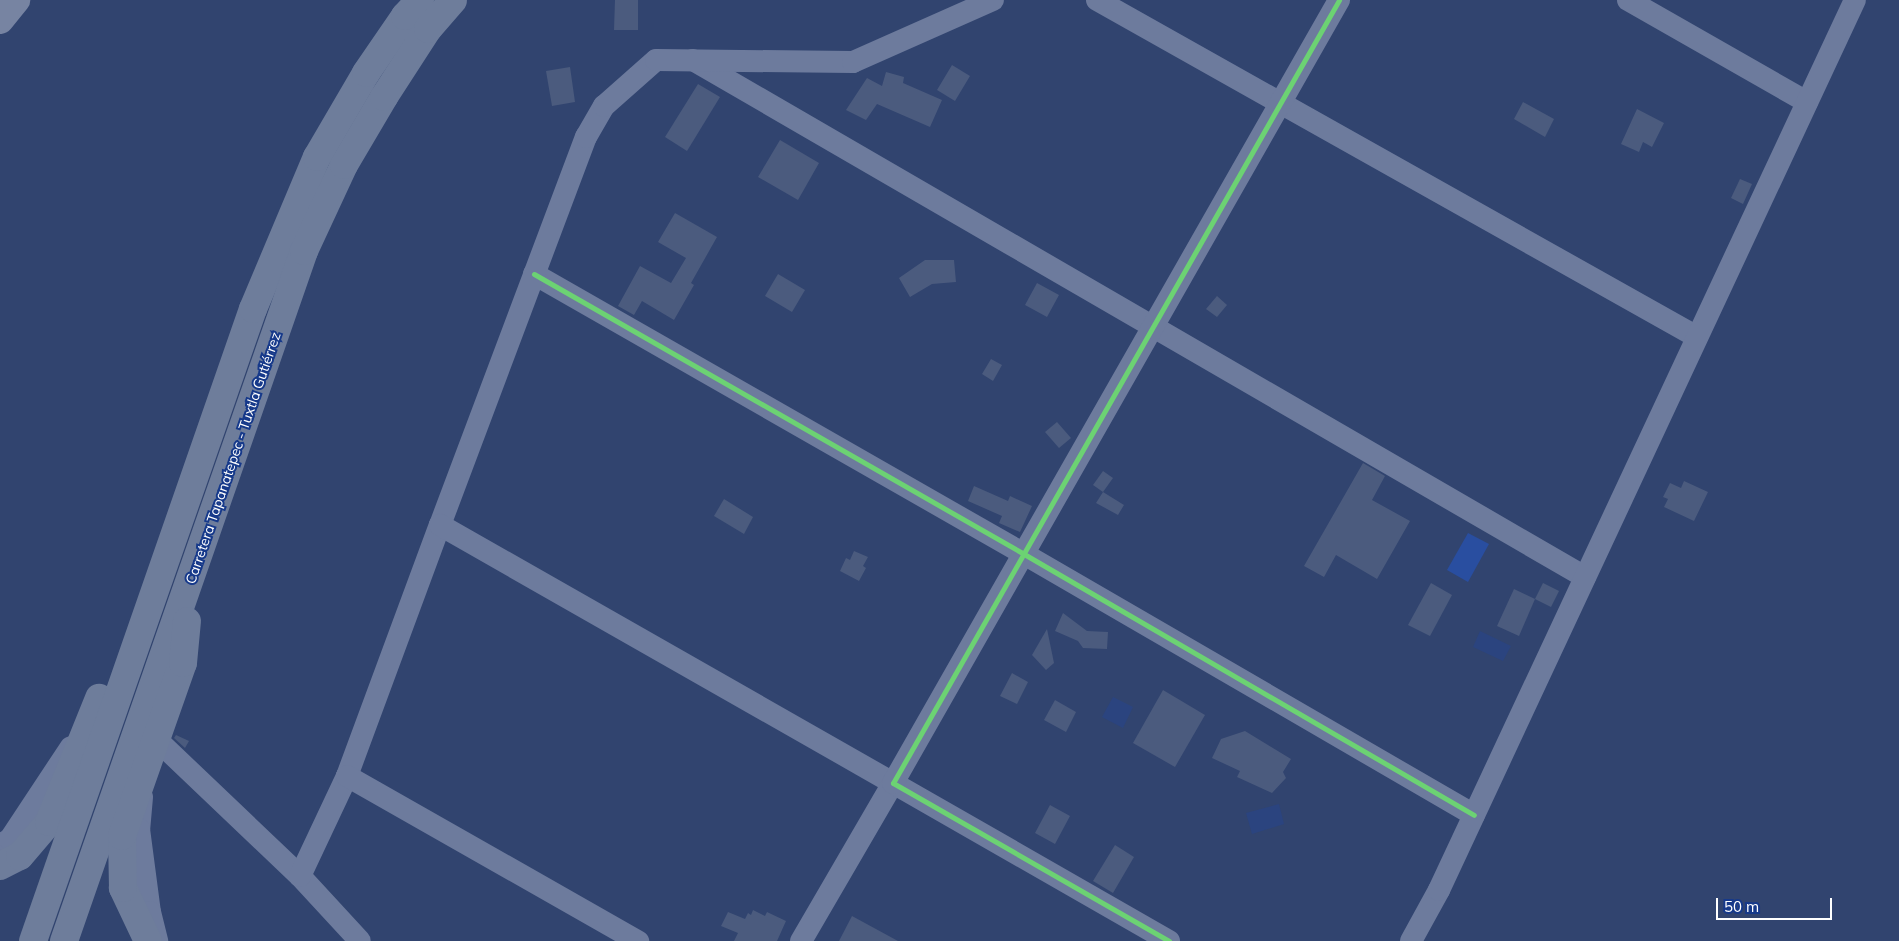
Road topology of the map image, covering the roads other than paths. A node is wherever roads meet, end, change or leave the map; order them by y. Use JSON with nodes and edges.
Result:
{"nodes":[{"id":1,"x":16,"y":0,"type":"edge"},
{"id":2,"x":420,"y":0,"type":"edge"},
{"id":3,"x":453,"y":0,"type":"edge"},
{"id":4,"x":993,"y":0,"type":"edge"},
{"id":5,"x":1097,"y":0,"type":"edge"},
{"id":6,"x":1339,"y":0,"type":"edge"},
{"id":7,"x":1628,"y":0,"type":"edge"},
{"id":8,"x":1855,"y":0,"type":"edge"},
{"id":9,"x":0,"y":20,"type":"edge"},
{"id":10,"x":693,"y":60,"type":"junction"},
{"id":11,"x":1281,"y":102,"type":"junction"},
{"id":12,"x":1807,"y":102,"type":"junction"},
{"id":13,"x":534,"y":274,"type":"junction"},
{"id":14,"x":1153,"y":327,"type":"junction"},
{"id":15,"x":1697,"y":337,"type":"junction"},
{"id":16,"x":193,"y":481,"type":"junction"},
{"id":17,"x":440,"y":525,"type":"junction"},
{"id":18,"x":1024,"y":554,"type":"junction"},
{"id":19,"x":1585,"y":577,"type":"junction"},
{"id":20,"x":190,"y":580,"type":"junction"},
{"id":21,"x":92,"y":716,"type":"junction"},
{"id":22,"x":156,"y":739,"type":"junction"},
{"id":23,"x":145,"y":772,"type":"junction"},
{"id":24,"x":347,"y":776,"type":"junction"},
{"id":25,"x":893,"y":784,"type":"junction"},
{"id":26,"x":1474,"y":815,"type":"junction"},
{"id":27,"x":0,"y":844,"type":"edge"},
{"id":28,"x":0,"y":866,"type":"edge"},
{"id":29,"x":300,"y":876,"type":"junction"},
{"id":30,"x":33,"y":941,"type":"edge"},
{"id":31,"x":64,"y":941,"type":"edge"},
{"id":32,"x":148,"y":941,"type":"edge"},
{"id":33,"x":157,"y":941,"type":"edge"},
{"id":34,"x":360,"y":941,"type":"edge"},
{"id":35,"x":638,"y":941,"type":"edge"},
{"id":36,"x":802,"y":941,"type":"edge"},
{"id":37,"x":1169,"y":941,"type":"edge"},
{"id":38,"x":1411,"y":941,"type":"edge"}],
"edges":[{"from":1,"to":9,"type":"main road"},
{"from":2,"to":16,"type":"highway"},
{"from":3,"to":20,"type":"highway","name":"Carretera Tapanatepec - Tuxtla Gutiérrez"},
{"from":4,"to":10,"type":"street"},
{"from":5,"to":11,"type":"street"},
{"from":6,"to":11,"type":"street"},
{"from":7,"to":12,"type":"street"},
{"from":8,"to":12,"type":"street"},
{"from":10,"to":13,"type":"street"},
{"from":10,"to":14,"type":"street"},
{"from":11,"to":14,"type":"street"},
{"from":11,"to":15,"type":"street"},
{"from":12,"to":15,"type":"street"},
{"from":13,"to":17,"type":"street"},
{"from":13,"to":18,"type":"street"},
{"from":14,"to":18,"type":"street"},
{"from":14,"to":19,"type":"street"},
{"from":15,"to":19,"type":"street"},
{"from":16,"to":21,"type":"highway"},
{"from":16,"to":30,"type":"highway"},
{"from":17,"to":24,"type":"street"},
{"from":17,"to":25,"type":"street"},
{"from":18,"to":25,"type":"street"},
{"from":18,"to":26,"type":"street"},
{"from":19,"to":26,"type":"street"},
{"from":20,"to":22,"type":"highway"},
{"from":20,"to":31,"type":"highway","name":"Carretera Tapanatepec - Tuxtla Gutiérrez"},
{"from":21,"to":27,"type":"street"},
{"from":21,"to":28,"type":"highway"},
{"from":22,"to":23,"type":"highway"},
{"from":22,"to":29,"type":"street"},
{"from":23,"to":32,"type":"highway"},
{"from":23,"to":33,"type":"street"},
{"from":24,"to":29,"type":"street"},
{"from":24,"to":35,"type":"street"},
{"from":25,"to":36,"type":"street"},
{"from":25,"to":37,"type":"street"},
{"from":26,"to":38,"type":"street"},
{"from":29,"to":34,"type":"street"}]}
